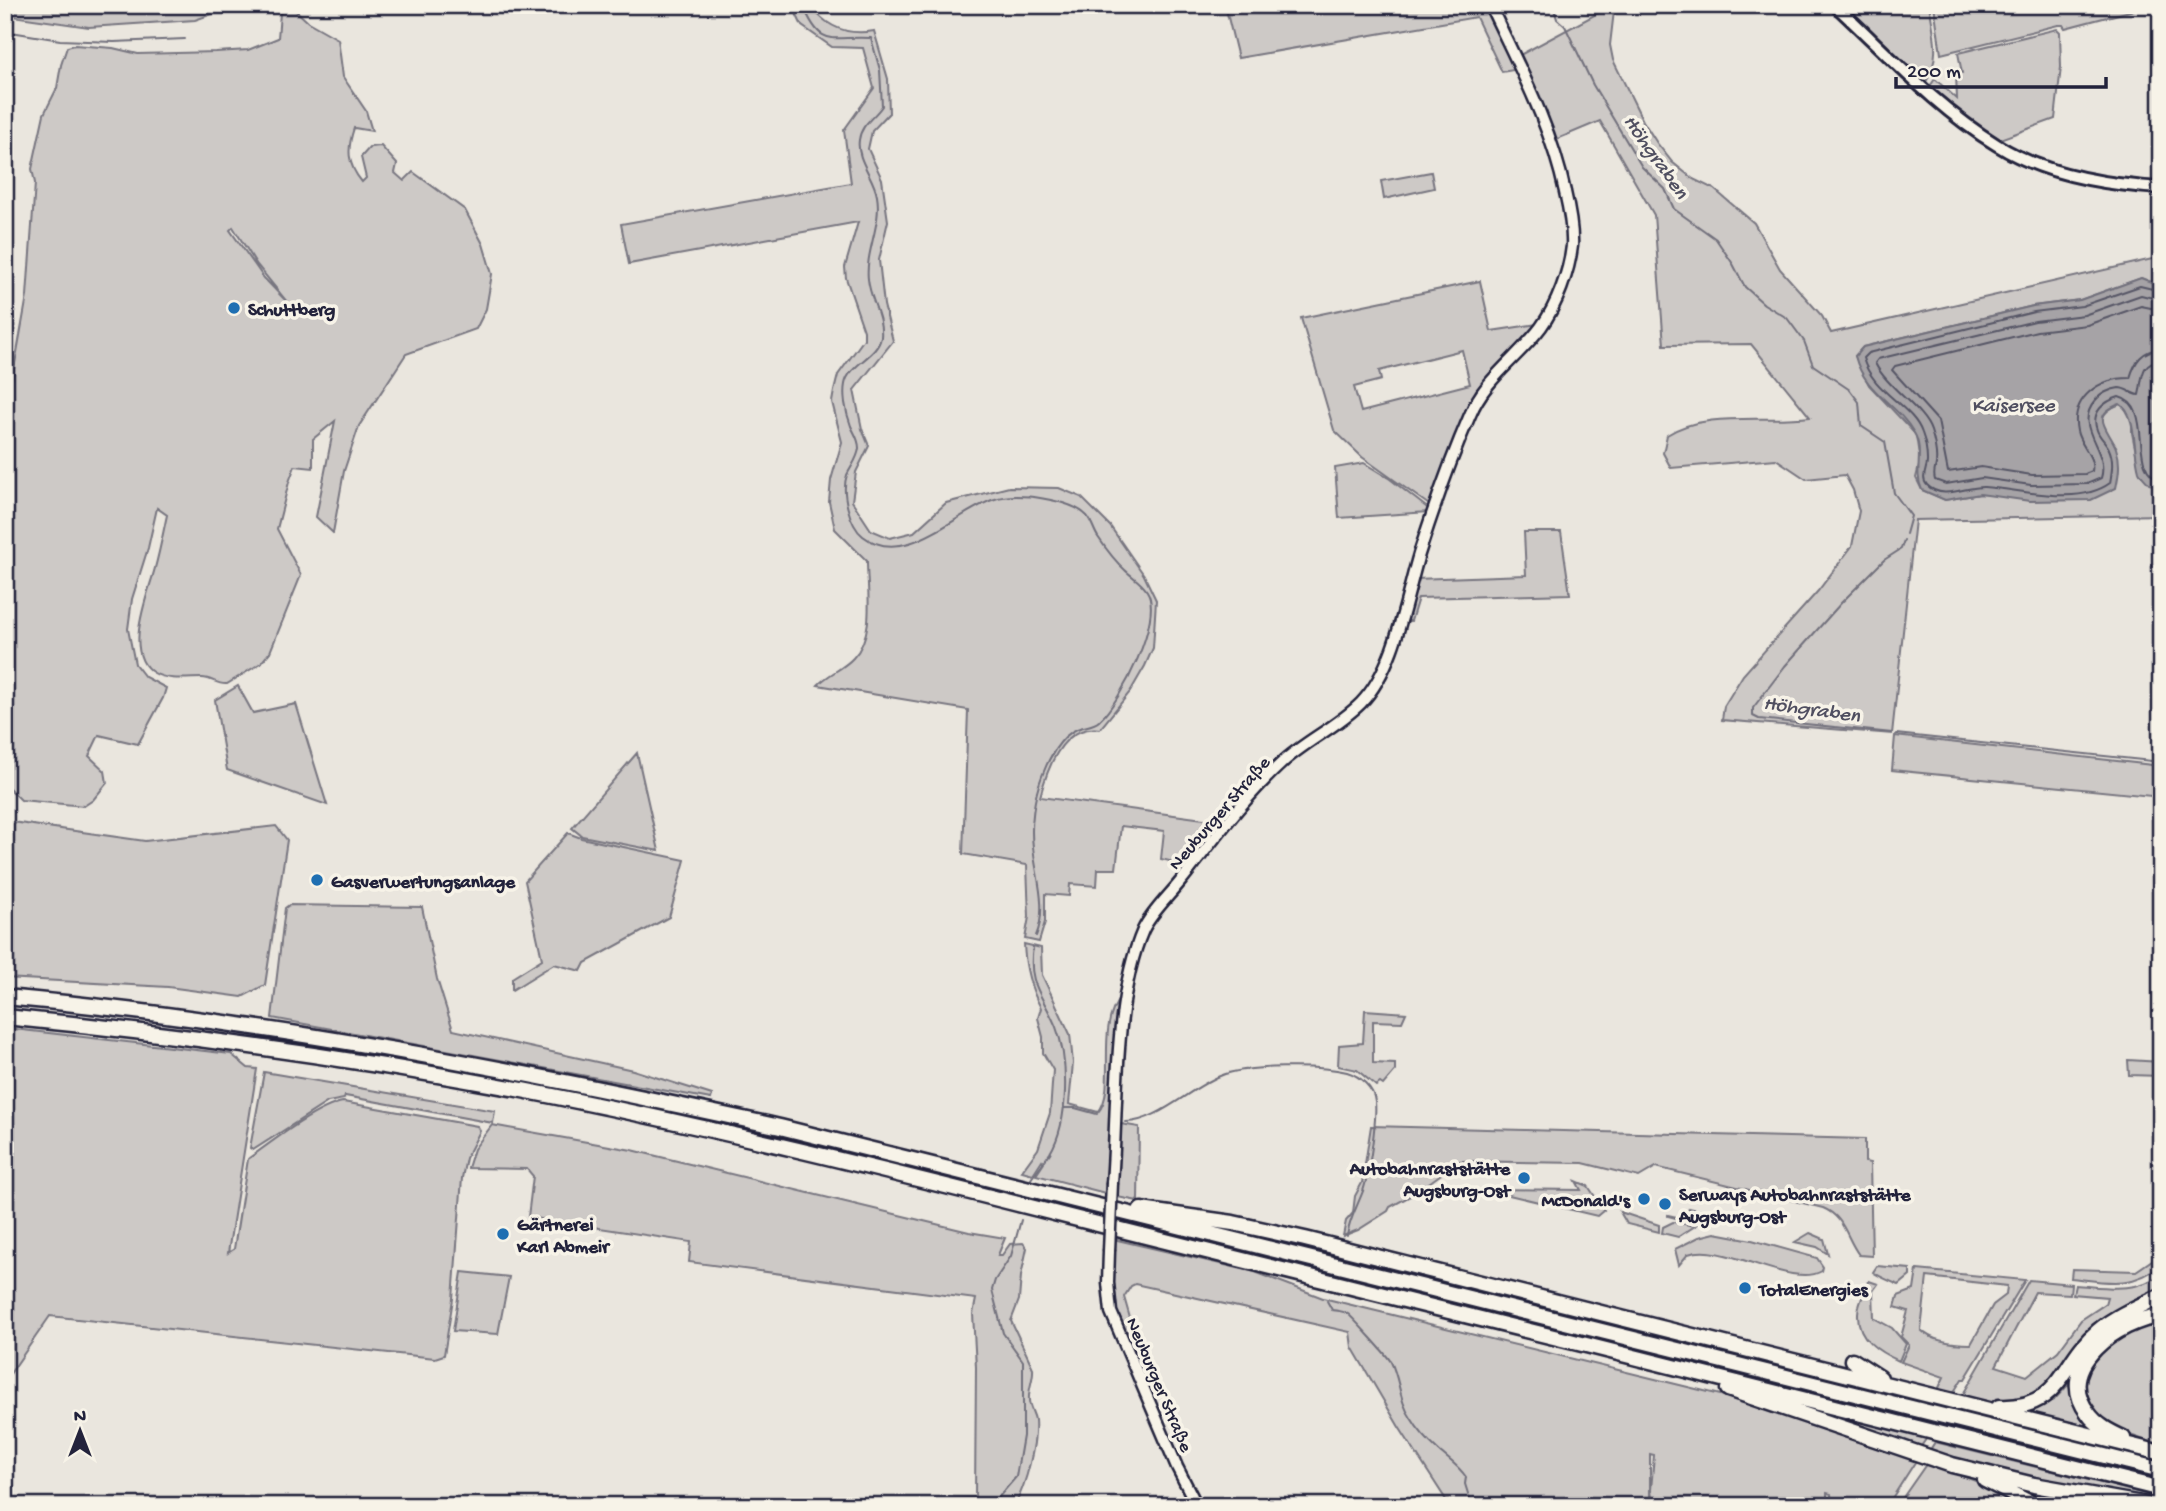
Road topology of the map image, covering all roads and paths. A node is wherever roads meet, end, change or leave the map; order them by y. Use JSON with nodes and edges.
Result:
{"nodes":[{"id":1,"x":1490,"y":5,"type":"edge"},
{"id":2,"x":1835,"y":5,"type":"edge"},
{"id":3,"x":2161,"y":188,"type":"edge"},
{"id":4,"x":5,"y":997,"type":"edge"},
{"id":5,"x":5,"y":1017,"type":"edge"},
{"id":6,"x":1104,"y":1208,"type":"junction"},
{"id":7,"x":1305,"y":1239,"type":"junction"},
{"id":8,"x":1356,"y":1239,"type":"dead end"},
{"id":9,"x":2161,"y":1296,"type":"edge"},
{"id":10,"x":2161,"y":1316,"type":"edge"},
{"id":11,"x":1852,"y":1360,"type":"dead end"},
{"id":12,"x":1651,"y":1362,"type":"junction"},
{"id":13,"x":1897,"y":1387,"type":"junction"},
{"id":14,"x":1970,"y":1405,"type":"junction"},
{"id":15,"x":2155,"y":1452,"type":"edge"},
{"id":16,"x":1952,"y":1465,"type":"junction"},
{"id":17,"x":2161,"y":1470,"type":"edge"},
{"id":18,"x":2161,"y":1489,"type":"edge"},
{"id":19,"x":2148,"y":1505,"type":"edge"},
{"id":20,"x":1197,"y":1506,"type":"edge"},
{"id":21,"x":2036,"y":1506,"type":"edge"},
{"id":22,"x":2124,"y":1506,"type":"edge"}],
"edges":[{"from":1,"to":20,"type":"street","name":"Neuburger Straße","bridge":true},
{"from":2,"to":3,"type":"main road"},
{"from":4,"to":6,"type":"highway"},
{"from":5,"to":12,"type":"highway"},
{"from":6,"to":7,"type":"highway"},
{"from":6,"to":17,"type":"highway"},
{"from":7,"to":8,"type":"highway"},
{"from":7,"to":13,"type":"highway"},
{"from":9,"to":14,"type":"highway"},
{"from":10,"to":15,"type":"highway"},
{"from":11,"to":13,"type":"highway"},
{"from":12,"to":16,"type":"highway"},
{"from":12,"to":18,"type":"highway"},
{"from":13,"to":14,"type":"highway"},
{"from":14,"to":15,"type":"highway"},
{"from":16,"to":19,"type":"highway"},
{"from":16,"to":21,"type":"highway"},
{"from":19,"to":22,"type":"highway"}]}
